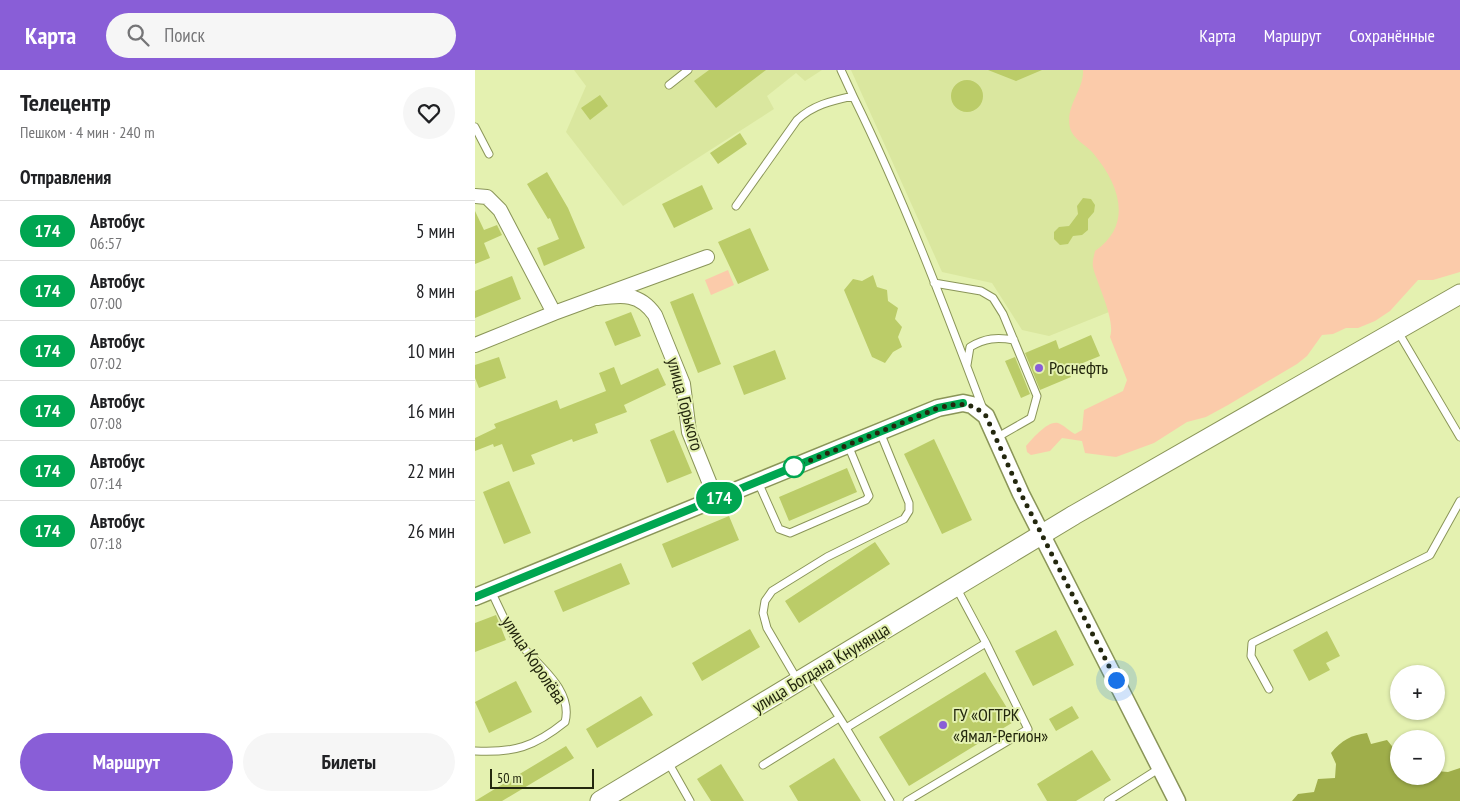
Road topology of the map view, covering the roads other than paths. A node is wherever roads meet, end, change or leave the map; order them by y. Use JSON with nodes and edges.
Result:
{"nodes":[{"id":1,"x":688,"y":70,"type":"edge"},
{"id":2,"x":841,"y":70,"type":"edge"},
{"id":3,"x":669,"y":84,"type":"dead end"},
{"id":4,"x":853,"y":96,"type":"junction"},
{"id":5,"x":475,"y":127,"type":"edge"},
{"id":6,"x":489,"y":154,"type":"dead end"},
{"id":7,"x":477,"y":195,"type":"edge"},
{"id":8,"x":736,"y":206,"type":"dead end"},
{"id":9,"x":707,"y":257,"type":"dead end"},
{"id":10,"x":934,"y":284,"type":"junction"},
{"id":11,"x":1460,"y":294,"type":"edge"},
{"id":12,"x":597,"y":298,"type":"junction"},
{"id":13,"x":554,"y":313,"type":"junction"},
{"id":14,"x":1397,"y":330,"type":"junction"},
{"id":15,"x":1014,"y":340,"type":"junction"},
{"id":16,"x":475,"y":345,"type":"edge"},
{"id":17,"x":967,"y":366,"type":"junction"},
{"id":18,"x":986,"y":416,"type":"junction"},
{"id":19,"x":880,"y":432,"type":"junction"},
{"id":20,"x":1460,"y":437,"type":"edge"},
{"id":21,"x":996,"y":439,"type":"junction"},
{"id":22,"x":848,"y":445,"type":"junction"},
{"id":23,"x":758,"y":482,"type":"junction"},
{"id":24,"x":716,"y":499,"type":"junction"},
{"id":25,"x":1460,"y":501,"type":"edge"},
{"id":26,"x":1042,"y":534,"type":"junction"},
{"id":27,"x":956,"y":587,"type":"junction"},
{"id":28,"x":491,"y":591,"type":"junction"},
{"id":29,"x":475,"y":597,"type":"edge"},
{"id":30,"x":986,"y":643,"type":"junction"},
{"id":31,"x":805,"y":677,"type":"junction"},
{"id":32,"x":1269,"y":688,"type":"dead end"},
{"id":33,"x":839,"y":718,"type":"junction"},
{"id":34,"x":846,"y":728,"type":"junction"},
{"id":35,"x":475,"y":751,"type":"edge"},
{"id":36,"x":667,"y":761,"type":"junction"},
{"id":37,"x":763,"y":765,"type":"dead end"},
{"id":38,"x":1160,"y":768,"type":"junction"},
{"id":39,"x":600,"y":801,"type":"edge"},
{"id":40,"x":690,"y":801,"type":"edge"},
{"id":41,"x":890,"y":801,"type":"edge"},
{"id":42,"x":907,"y":801,"type":"edge"},
{"id":43,"x":1108,"y":801,"type":"edge"},
{"id":44,"x":1177,"y":801,"type":"edge"}],
"edges":[{"from":1,"to":3,"type":"lane"},
{"from":2,"to":4,"type":"lane"},
{"from":4,"to":8,"type":"lane"},
{"from":4,"to":10,"type":"lane"},
{"from":5,"to":6,"type":"lane"},
{"from":7,"to":13,"type":"street"},
{"from":9,"to":12,"type":"street","name":"улица Горького"},
{"from":10,"to":15,"type":"lane"},
{"from":10,"to":17,"type":"lane"},
{"from":11,"to":14,"type":"main road","name":"улица Богдана Кнунянца"},
{"from":12,"to":13,"type":"street","name":"улица Горького"},
{"from":12,"to":24,"type":"street","name":"улица Горького"},
{"from":13,"to":16,"type":"street","name":"улица Горького"},
{"from":14,"to":20,"type":"lane"},
{"from":14,"to":26,"type":"main road","name":"улица Богдана Кнунянца"},
{"from":15,"to":17,"type":"lane"},
{"from":15,"to":21,"type":"lane"},
{"from":17,"to":18,"type":"lane"},
{"from":18,"to":19,"type":"street"},
{"from":18,"to":21,"type":"street"},
{"from":19,"to":22,"type":"street"},
{"from":19,"to":31,"type":"lane"},
{"from":21,"to":26,"type":"street"},
{"from":22,"to":23,"type":"street"},
{"from":22,"to":23,"type":"lane"},
{"from":23,"to":24,"type":"street"},
{"from":24,"to":28,"type":"street"},
{"from":25,"to":32,"type":"lane"},
{"from":26,"to":27,"type":"main road","name":"улица Богдана Кнунянца"},
{"from":26,"to":38,"type":"street"},
{"from":27,"to":30,"type":"lane"},
{"from":27,"to":31,"type":"main road","name":"улица Богдана Кнунянца"},
{"from":28,"to":29,"type":"street"},
{"from":28,"to":35,"type":"lane","name":"улица Королёва"},
{"from":30,"to":34,"type":"lane"},
{"from":30,"to":42,"type":"lane"},
{"from":31,"to":33,"type":"lane"},
{"from":31,"to":36,"type":"main road","name":"улица Богдана Кнунянца"},
{"from":33,"to":34,"type":"lane"},
{"from":33,"to":37,"type":"lane"},
{"from":34,"to":41,"type":"lane"},
{"from":36,"to":39,"type":"main road","name":"улица Богдана Кнунянца"},
{"from":36,"to":40,"type":"lane"},
{"from":38,"to":43,"type":"lane"},
{"from":38,"to":44,"type":"street"}]}
